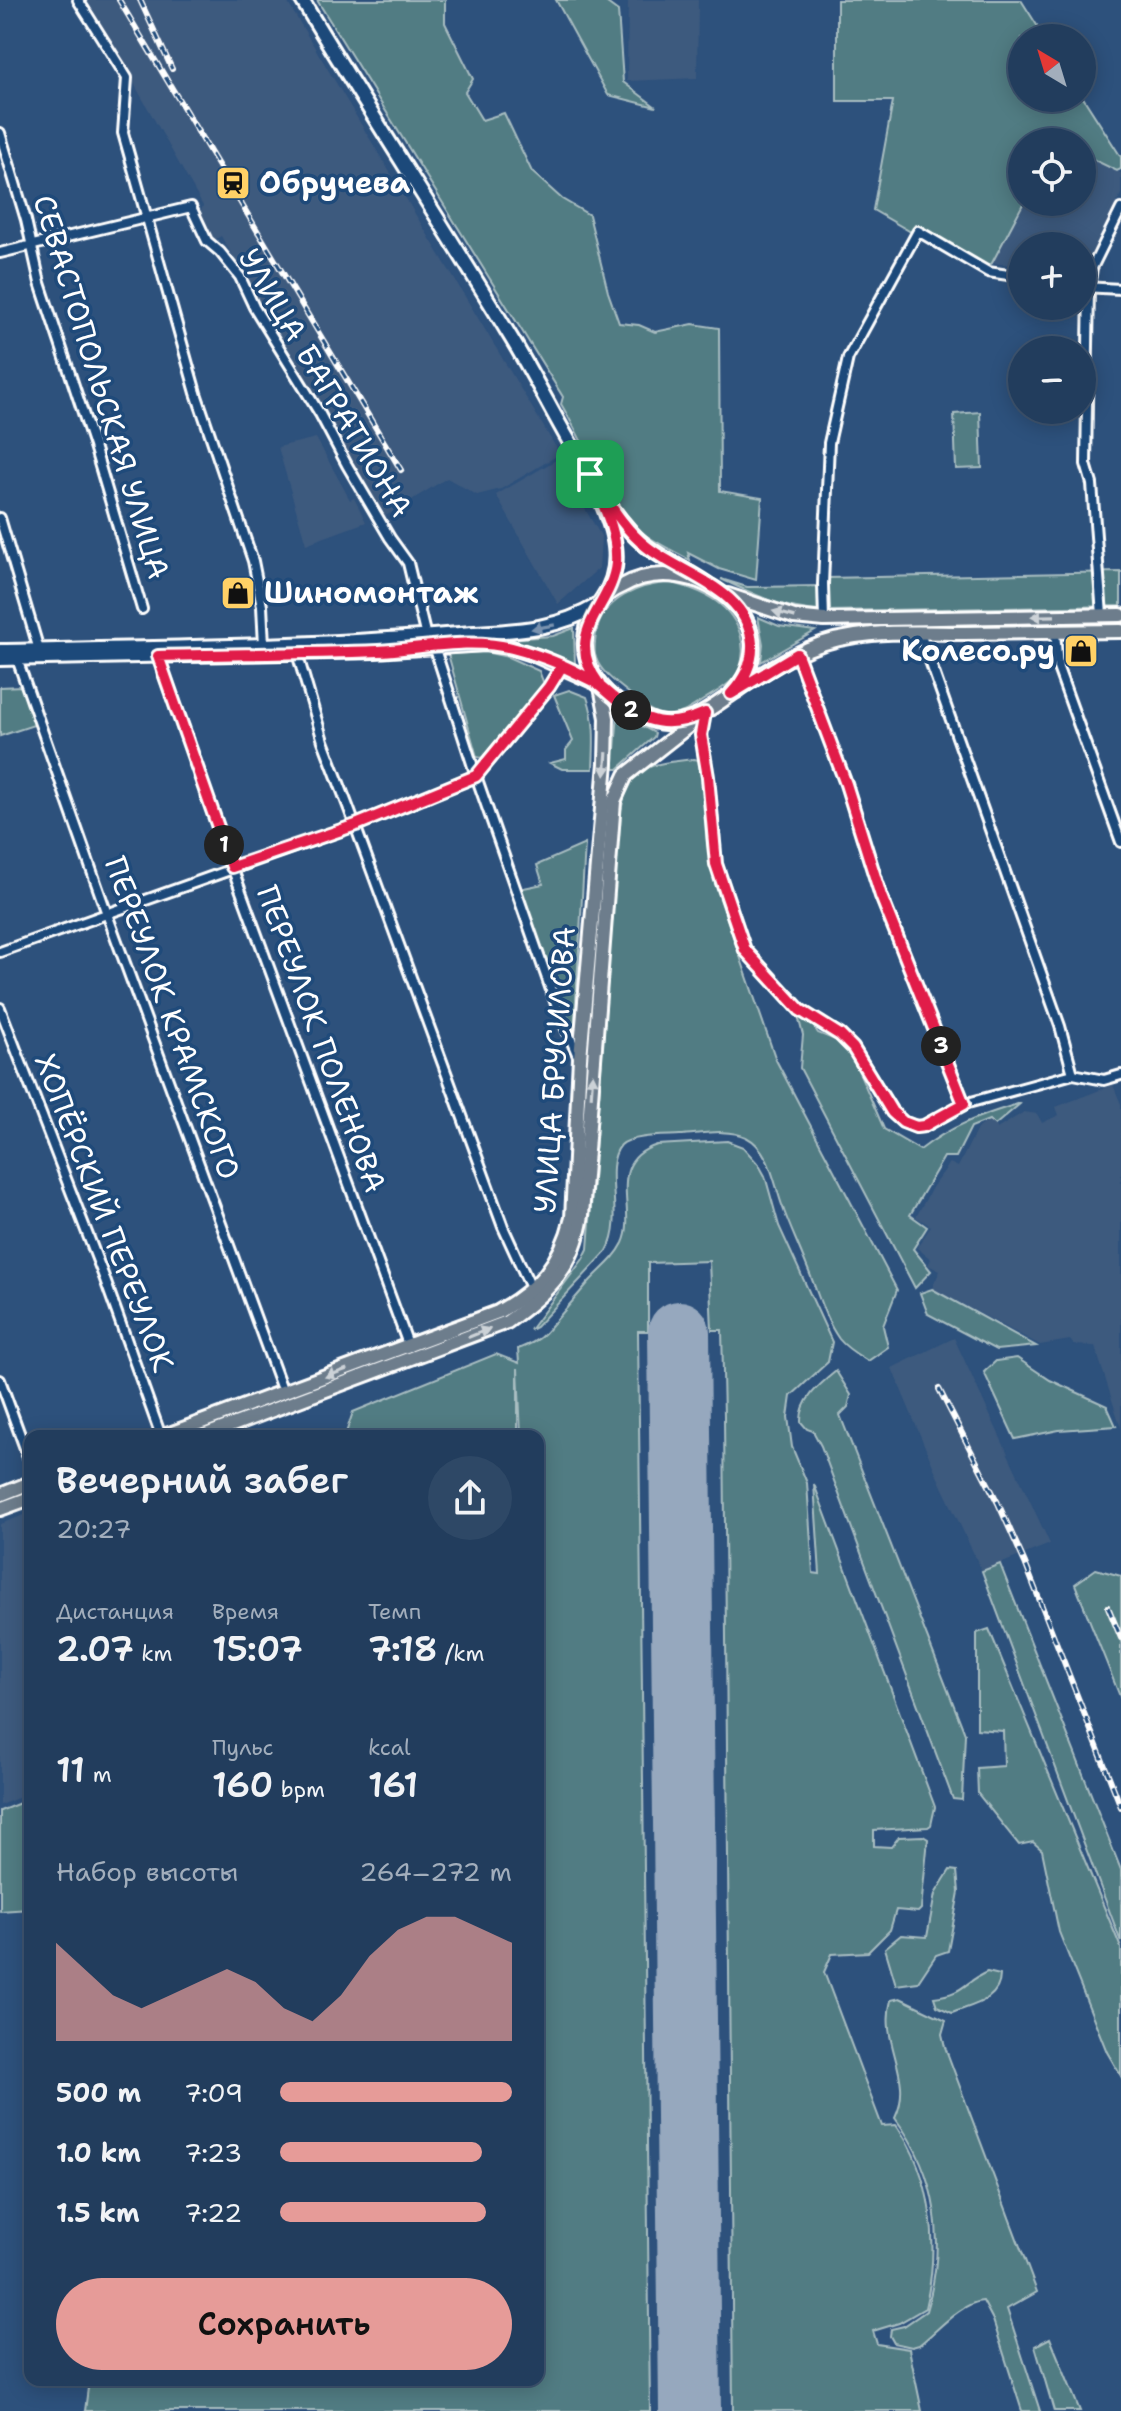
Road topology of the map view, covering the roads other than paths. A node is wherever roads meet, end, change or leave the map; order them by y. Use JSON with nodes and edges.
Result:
{"nodes":[{"id":1,"x":78,"y":0,"type":"edge"},
{"id":2,"x":302,"y":0,"type":"edge"},
{"id":3,"x":0,"y":133,"type":"edge"},
{"id":4,"x":1121,"y":209,"type":"edge"},
{"id":5,"x":145,"y":217,"type":"junction"},
{"id":6,"x":32,"y":247,"type":"junction"},
{"id":7,"x":0,"y":253,"type":"edge"},
{"id":8,"x":1096,"y":260,"type":"edge"},
{"id":9,"x":1008,"y":275,"type":"edge"},
{"id":10,"x":1096,"y":288,"type":"edge"},
{"id":11,"x":1121,"y":289,"type":"edge"},
{"id":12,"x":1086,"y":320,"type":"edge"},
{"id":13,"x":590,"y":474,"type":"junction"},
{"id":14,"x":0,"y":518,"type":"edge"},
{"id":15,"x":710,"y":586,"type":"junction"},
{"id":16,"x":722,"y":593,"type":"junction"},
{"id":17,"x":599,"y":603,"type":"junction"},
{"id":18,"x":142,"y":609,"type":"dead end"},
{"id":19,"x":1102,"y":615,"type":"junction"},
{"id":20,"x":1121,"y":615,"type":"edge"},
{"id":21,"x":824,"y":620,"type":"junction"},
{"id":22,"x":1121,"y":631,"type":"edge"},
{"id":23,"x":1055,"y":632,"type":"junction"},
{"id":24,"x":920,"y":633,"type":"junction"},
{"id":25,"x":430,"y":641,"type":"junction"},
{"id":26,"x":264,"y":645,"type":"junction"},
{"id":27,"x":39,"y":650,"type":"junction"},
{"id":28,"x":0,"y":651,"type":"edge"},
{"id":29,"x":297,"y":653,"type":"junction"},
{"id":30,"x":797,"y":654,"type":"junction"},
{"id":31,"x":158,"y":656,"type":"junction"},
{"id":32,"x":0,"y":659,"type":"edge"},
{"id":33,"x":17,"y":659,"type":"junction"},
{"id":34,"x":562,"y":666,"type":"junction"},
{"id":35,"x":600,"y":686,"type":"junction"},
{"id":36,"x":731,"y":694,"type":"junction"},
{"id":37,"x":705,"y":713,"type":"junction"},
{"id":38,"x":476,"y":776,"type":"junction"},
{"id":39,"x":356,"y":825,"type":"junction"},
{"id":40,"x":1121,"y":842,"type":"edge"},
{"id":41,"x":232,"y":867,"type":"junction"},
{"id":42,"x":107,"y":914,"type":"junction"},
{"id":43,"x":0,"y":952,"type":"edge"},
{"id":44,"x":0,"y":1008,"type":"edge"},
{"id":45,"x":580,"y":1058,"type":"junction"},
{"id":46,"x":1073,"y":1074,"type":"junction"},
{"id":47,"x":1121,"y":1075,"type":"edge"},
{"id":48,"x":964,"y":1104,"type":"junction"},
{"id":49,"x":532,"y":1291,"type":"junction"},
{"id":50,"x":409,"y":1347,"type":"junction"},
{"id":51,"x":0,"y":1380,"type":"edge"},
{"id":52,"x":283,"y":1392,"type":"junction"},
{"id":53,"x":161,"y":1430,"type":"edge"},
{"id":54,"x":179,"y":1430,"type":"edge"},
{"id":55,"x":219,"y":1430,"type":"edge"},
{"id":56,"x":24,"y":1446,"type":"edge"},
{"id":57,"x":24,"y":1485,"type":"edge"},
{"id":58,"x":0,"y":1495,"type":"edge"},
{"id":59,"x":24,"y":1500,"type":"edge"},
{"id":60,"x":0,"y":1509,"type":"edge"}],
"edges":[{"from":1,"to":5,"type":"street"},
{"from":2,"to":13,"type":"main road"},
{"from":3,"to":6,"type":"street","name":"СЕВАСТОПОЛЬСКАЯ УЛИЦА"},
{"from":4,"to":8,"type":"street"},
{"from":5,"to":6,"type":"street","name":"УЛИЦА БАГРАТИОНА"},
{"from":5,"to":25,"type":"street","name":"УЛИЦА БАГРАТИОНА"},
{"from":5,"to":26,"type":"street"},
{"from":6,"to":7,"type":"street","name":"УЛИЦА БАГРАТИОНА"},
{"from":6,"to":18,"type":"street","name":"СЕВАСТОПОЛЬСКАЯ УЛИЦА"},
{"from":9,"to":21,"type":"street"},
{"from":10,"to":11,"type":"street"},
{"from":12,"to":19,"type":"street"},
{"from":13,"to":15,"type":"main road"},
{"from":13,"to":17,"type":"main road"},
{"from":14,"to":27,"type":"street"},
{"from":15,"to":16,"type":"main road"},
{"from":15,"to":17,"type":"main road"},
{"from":21,"to":16,"type":"main road","one_way":true},
{"from":16,"to":36,"type":"main road"},
{"from":17,"to":25,"type":"main road","one_way":true},
{"from":17,"to":35,"type":"main road"},
{"from":19,"to":20,"type":"main road"},
{"from":19,"to":21,"type":"main road","one_way":true},
{"from":22,"to":23,"type":"main road"},
{"from":23,"to":24,"type":"main road"},
{"from":23,"to":40,"type":"street"},
{"from":24,"to":30,"type":"main road"},
{"from":24,"to":46,"type":"street"},
{"from":25,"to":26,"type":"main road"},
{"from":25,"to":29,"type":"main road"},
{"from":25,"to":34,"type":"main road"},
{"from":25,"to":38,"type":"street"},
{"from":26,"to":27,"type":"main road"},
{"from":27,"to":28,"type":"main road"},
{"from":29,"to":31,"type":"main road"},
{"from":29,"to":39,"type":"street"},
{"from":30,"to":36,"type":"main road"},
{"from":30,"to":48,"type":"street"},
{"from":31,"to":33,"type":"main road"},
{"from":31,"to":41,"type":"street","name":"ПЕРЕУЛОК ПОЛЕНОВА"},
{"from":32,"to":33,"type":"main road"},
{"from":33,"to":42,"type":"street","name":"ПЕРЕУЛОК КРАМСКОГО"},
{"from":34,"to":35,"type":"main road"},
{"from":34,"to":38,"type":"street"},
{"from":35,"to":37,"type":"main road"},
{"from":35,"to":45,"type":"main road","name":"УЛИЦА БРУСИЛОВА","one_way":true},
{"from":36,"to":37,"type":"main road"},
{"from":37,"to":48,"type":"street"},
{"from":55,"to":37,"type":"main road","name":"УЛИЦА БРУСИЛОВА","one_way":true},
{"from":38,"to":39,"type":"street"},
{"from":38,"to":45,"type":"street"},
{"from":39,"to":41,"type":"street"},
{"from":39,"to":49,"type":"street"},
{"from":41,"to":42,"type":"street"},
{"from":41,"to":50,"type":"street","name":"ПЕРЕУЛОК ПОЛЕНОВА"},
{"from":42,"to":43,"type":"street"},
{"from":42,"to":52,"type":"street","name":"ПЕРЕУЛОК КРАМСКОГО"},
{"from":44,"to":53,"type":"street","name":"ХОПЁРСКИЙ ПЕРЕУЛОК"},
{"from":45,"to":49,"type":"main road","name":"УЛИЦА БРУСИЛОВА"},
{"from":46,"to":47,"type":"street"},
{"from":46,"to":48,"type":"street"},
{"from":49,"to":50,"type":"main road","name":"УЛИЦА БРУСИЛОВА"},
{"from":50,"to":52,"type":"main road","name":"УЛИЦА БРУСИЛОВА","one_way":true},
{"from":51,"to":56,"type":"street"},
{"from":52,"to":54,"type":"main road","name":"УЛИЦА БРУСИЛОВА"},
{"from":57,"to":58,"type":"main road"},
{"from":59,"to":60,"type":"main road"}]}
